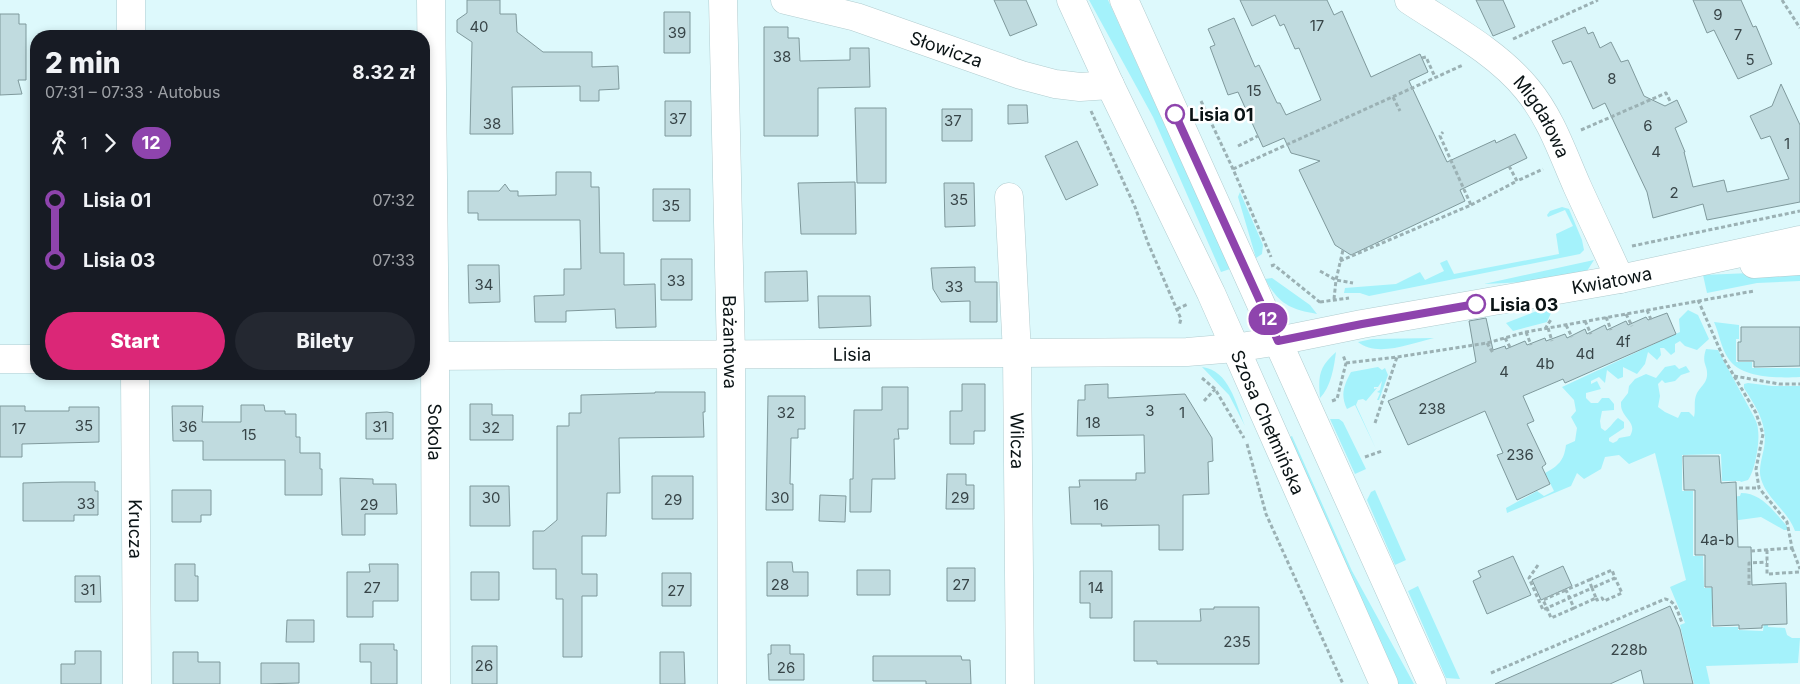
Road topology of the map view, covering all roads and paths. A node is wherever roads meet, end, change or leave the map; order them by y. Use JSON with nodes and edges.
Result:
{"nodes":[{"id":1,"x":131,"y":0,"type":"edge"},
{"id":2,"x":431,"y":0,"type":"edge"},
{"id":3,"x":724,"y":0,"type":"edge"},
{"id":4,"x":785,"y":0,"type":"edge"},
{"id":5,"x":1071,"y":0,"type":"edge"},
{"id":6,"x":1124,"y":0,"type":"edge"},
{"id":7,"x":1409,"y":0,"type":"edge"},
{"id":8,"x":1598,"y":0,"type":"edge"},
{"id":9,"x":1782,"y":0,"type":"edge"},
{"id":10,"x":1800,"y":28,"type":"edge"},
{"id":11,"x":131,"y":30,"type":"edge"},
{"id":12,"x":1487,"y":52,"type":"junction"},
{"id":13,"x":1422,"y":58,"type":"dead end"},
{"id":14,"x":1435,"y":77,"type":"junction"},
{"id":15,"x":1110,"y":85,"type":"junction"},
{"id":16,"x":1080,"y":87,"type":"junction"},
{"id":17,"x":1199,"y":97,"type":"dead end"},
{"id":18,"x":1393,"y":97,"type":"junction"},
{"id":19,"x":1671,"y":103,"type":"dead end"},
{"id":20,"x":1400,"y":111,"type":"dead end"},
{"id":21,"x":1580,"y":130,"type":"dead end"},
{"id":22,"x":1444,"y":132,"type":"dead end"},
{"id":23,"x":1258,"y":136,"type":"dead end"},
{"id":24,"x":1238,"y":146,"type":"dead end"},
{"id":25,"x":1510,"y":166,"type":"dead end"},
{"id":26,"x":1543,"y":168,"type":"dead end"},
{"id":27,"x":1233,"y":169,"type":"junction"},
{"id":28,"x":1517,"y":181,"type":"junction"},
{"id":29,"x":1009,"y":197,"type":"dead end"},
{"id":30,"x":1471,"y":205,"type":"junction"},
{"id":31,"x":1800,"y":210,"type":"edge"},
{"id":32,"x":1800,"y":240,"type":"edge"},
{"id":33,"x":1343,"y":250,"type":"dead end"},
{"id":34,"x":1607,"y":251,"type":"junction"},
{"id":35,"x":1340,"y":261,"type":"junction"},
{"id":36,"x":1800,"y":261,"type":"edge"},
{"id":37,"x":1274,"y":265,"type":"dead end"},
{"id":38,"x":1680,"y":267,"type":"junction"},
{"id":39,"x":1320,"y":271,"type":"dead end"},
{"id":40,"x":1620,"y":279,"type":"junction"},
{"id":41,"x":1336,"y":280,"type":"junction"},
{"id":42,"x":1353,"y":283,"type":"dead end"},
{"id":43,"x":1762,"y":290,"type":"dead end"},
{"id":44,"x":1355,"y":297,"type":"dead end"},
{"id":45,"x":1334,"y":299,"type":"junction"},
{"id":46,"x":1698,"y":300,"type":"junction"},
{"id":47,"x":1320,"y":302,"type":"dead end"},
{"id":48,"x":1647,"y":310,"type":"junction"},
{"id":49,"x":1626,"y":314,"type":"junction"},
{"id":50,"x":1606,"y":317,"type":"junction"},
{"id":51,"x":1585,"y":321,"type":"junction"},
{"id":52,"x":1652,"y":322,"type":"dead end"},
{"id":53,"x":1566,"y":325,"type":"junction"},
{"id":54,"x":1632,"y":326,"type":"dead end"},
{"id":55,"x":1548,"y":328,"type":"junction"},
{"id":56,"x":1611,"y":330,"type":"dead end"},
{"id":57,"x":1526,"y":332,"type":"junction"},
{"id":58,"x":1591,"y":334,"type":"dead end"},
{"id":59,"x":1572,"y":337,"type":"dead end"},
{"id":60,"x":1506,"y":338,"type":"junction"},
{"id":61,"x":1278,"y":341,"type":"junction"},
{"id":62,"x":1552,"y":341,"type":"dead end"},
{"id":63,"x":1487,"y":343,"type":"junction"},
{"id":64,"x":1531,"y":345,"type":"dead end"},
{"id":65,"x":1235,"y":348,"type":"junction"},
{"id":66,"x":1511,"y":349,"type":"dead end"},
{"id":67,"x":1017,"y":352,"type":"junction"},
{"id":68,"x":1187,"y":352,"type":"junction"},
{"id":69,"x":1492,"y":352,"type":"dead end"},
{"id":70,"x":731,"y":355,"type":"junction"},
{"id":71,"x":430,"y":356,"type":"edge"},
{"id":72,"x":30,"y":358,"type":"edge"},
{"id":73,"x":1397,"y":358,"type":"junction"},
{"id":74,"x":0,"y":359,"type":"edge"},
{"id":75,"x":1346,"y":363,"type":"dead end"},
{"id":76,"x":1734,"y":376,"type":"junction"},
{"id":77,"x":135,"y":380,"type":"edge"},
{"id":78,"x":1800,"y":384,"type":"edge"},
{"id":79,"x":1215,"y":389,"type":"junction"},
{"id":80,"x":1204,"y":401,"type":"dead end"},
{"id":81,"x":1375,"y":423,"type":"dead end"},
{"id":82,"x":1382,"y":451,"type":"dead end"},
{"id":83,"x":1365,"y":458,"type":"dead end"},
{"id":84,"x":1739,"y":488,"type":"dead end"},
{"id":85,"x":1759,"y":488,"type":"junction"},
{"id":86,"x":1792,"y":548,"type":"junction"},
{"id":87,"x":1767,"y":550,"type":"junction"},
{"id":88,"x":1751,"y":551,"type":"dead end"},
{"id":89,"x":1767,"y":562,"type":"junction"},
{"id":90,"x":1538,"y":565,"type":"dead end"},
{"id":91,"x":1800,"y":570,"type":"edge"},
{"id":92,"x":1615,"y":578,"type":"junction"},
{"id":93,"x":1589,"y":580,"type":"junction"},
{"id":94,"x":1749,"y":585,"type":"dead end"},
{"id":95,"x":1592,"y":588,"type":"junction"},
{"id":96,"x":1566,"y":590,"type":"junction"},
{"id":97,"x":1570,"y":598,"type":"junction"},
{"id":98,"x":1596,"y":598,"type":"junction"},
{"id":99,"x":1547,"y":608,"type":"junction"},
{"id":100,"x":1574,"y":608,"type":"junction"},
{"id":101,"x":1682,"y":623,"type":"dead end"},
{"id":102,"x":1491,"y":673,"type":"dead end"},
{"id":103,"x":137,"y":684,"type":"edge"},
{"id":104,"x":436,"y":684,"type":"edge"},
{"id":105,"x":732,"y":684,"type":"edge"},
{"id":106,"x":1020,"y":684,"type":"edge"},
{"id":107,"x":1343,"y":684,"type":"edge"},
{"id":108,"x":1384,"y":684,"type":"edge"},
{"id":109,"x":1432,"y":684,"type":"edge"}],
"edges":[{"from":1,"to":11,"type":"street"},
{"from":2,"to":71,"type":"street","name":"Sokola"},
{"from":3,"to":70,"type":"street","name":"Bażantowa"},
{"from":4,"to":16,"type":"street","name":"Słowicza"},
{"from":5,"to":15,"type":"street","name":"Szosa Chełmińska"},
{"from":6,"to":61,"type":"street"},
{"from":7,"to":12,"type":"street","name":"Migdałowa"},
{"from":8,"to":12,"type":"path"},
{"from":9,"to":10,"type":"path"},
{"from":12,"to":14,"type":"path"},
{"from":12,"to":34,"type":"street","name":"Migdałowa"},
{"from":13,"to":14,"type":"path"},
{"from":14,"to":18,"type":"path"},
{"from":15,"to":16,"type":"street","name":"Słowicza"},
{"from":15,"to":65,"type":"street","name":"Szosa Chełmińska"},
{"from":16,"to":68,"type":"path"},
{"from":17,"to":27,"type":"path"},
{"from":18,"to":20,"type":"path"},
{"from":18,"to":27,"type":"path"},
{"from":19,"to":21,"type":"path"},
{"from":22,"to":30,"type":"path"},
{"from":23,"to":24,"type":"path"},
{"from":25,"to":28,"type":"path"},
{"from":26,"to":28,"type":"path"},
{"from":27,"to":37,"type":"path"},
{"from":28,"to":30,"type":"path"},
{"from":29,"to":67,"type":"street","name":"Wilcza"},
{"from":30,"to":35,"type":"path"},
{"from":31,"to":34,"type":"path"},
{"from":32,"to":38,"type":"street","name":"Kwiatowa"},
{"from":33,"to":35,"type":"path"},
{"from":34,"to":40,"type":"street","name":"Migdałowa"},
{"from":35,"to":41,"type":"path"},
{"from":36,"to":38,"type":"street","name":"Kwiatowa"},
{"from":38,"to":40,"type":"street","name":"Kwiatowa"},
{"from":39,"to":41,"type":"path"},
{"from":40,"to":61,"type":"street","name":"Kwiatowa"},
{"from":41,"to":42,"type":"path"},
{"from":41,"to":45,"type":"path"},
{"from":43,"to":46,"type":"path"},
{"from":44,"to":45,"type":"path"},
{"from":45,"to":47,"type":"path"},
{"from":46,"to":48,"type":"path"},
{"from":46,"to":76,"type":"path"},
{"from":48,"to":49,"type":"path"},
{"from":48,"to":52,"type":"path"},
{"from":49,"to":50,"type":"path"},
{"from":49,"to":54,"type":"path"},
{"from":50,"to":51,"type":"path"},
{"from":50,"to":56,"type":"path"},
{"from":51,"to":53,"type":"path"},
{"from":51,"to":58,"type":"path"},
{"from":53,"to":55,"type":"path"},
{"from":53,"to":59,"type":"path"},
{"from":55,"to":57,"type":"path"},
{"from":55,"to":62,"type":"path"},
{"from":57,"to":60,"type":"path"},
{"from":57,"to":64,"type":"path"},
{"from":60,"to":63,"type":"path"},
{"from":60,"to":66,"type":"path"},
{"from":61,"to":65,"type":"street","name":"Lisia"},
{"from":61,"to":109,"type":"street"},
{"from":63,"to":69,"type":"path"},
{"from":63,"to":73,"type":"path"},
{"from":65,"to":68,"type":"street","name":"Lisia"},
{"from":65,"to":108,"type":"street","name":"Szosa Chełmińska"},
{"from":67,"to":68,"type":"street","name":"Lisia"},
{"from":67,"to":70,"type":"street","name":"Lisia"},
{"from":67,"to":106,"type":"street","name":"Wilcza"},
{"from":68,"to":79,"type":"path"},
{"from":70,"to":71,"type":"street","name":"Lisia"},
{"from":70,"to":105,"type":"street","name":"Bażantowa"},
{"from":71,"to":104,"type":"street","name":"Sokola"},
{"from":72,"to":74,"type":"street"},
{"from":73,"to":75,"type":"path"},
{"from":73,"to":81,"type":"path"},
{"from":76,"to":78,"type":"path"},
{"from":76,"to":85,"type":"path"},
{"from":77,"to":103,"type":"street","name":"Krucza"},
{"from":79,"to":80,"type":"path"},
{"from":79,"to":107,"type":"path"},
{"from":82,"to":83,"type":"path"},
{"from":84,"to":85,"type":"path"},
{"from":85,"to":86,"type":"path"},
{"from":86,"to":87,"type":"path"},
{"from":86,"to":91,"type":"path"},
{"from":87,"to":88,"type":"path"},
{"from":87,"to":89,"type":"path"},
{"from":89,"to":91,"type":"path"},
{"from":89,"to":94,"type":"path"},
{"from":90,"to":99,"type":"path"},
{"from":92,"to":93,"type":"path"},
{"from":92,"to":95,"type":"path"},
{"from":92,"to":98,"type":"path"},
{"from":93,"to":95,"type":"path"},
{"from":93,"to":96,"type":"path"},
{"from":95,"to":97,"type":"path"},
{"from":95,"to":98,"type":"path"},
{"from":96,"to":97,"type":"path"},
{"from":96,"to":99,"type":"path"},
{"from":97,"to":99,"type":"path"},
{"from":97,"to":100,"type":"path"},
{"from":98,"to":100,"type":"path"},
{"from":99,"to":100,"type":"path"},
{"from":101,"to":102,"type":"path"}]}
